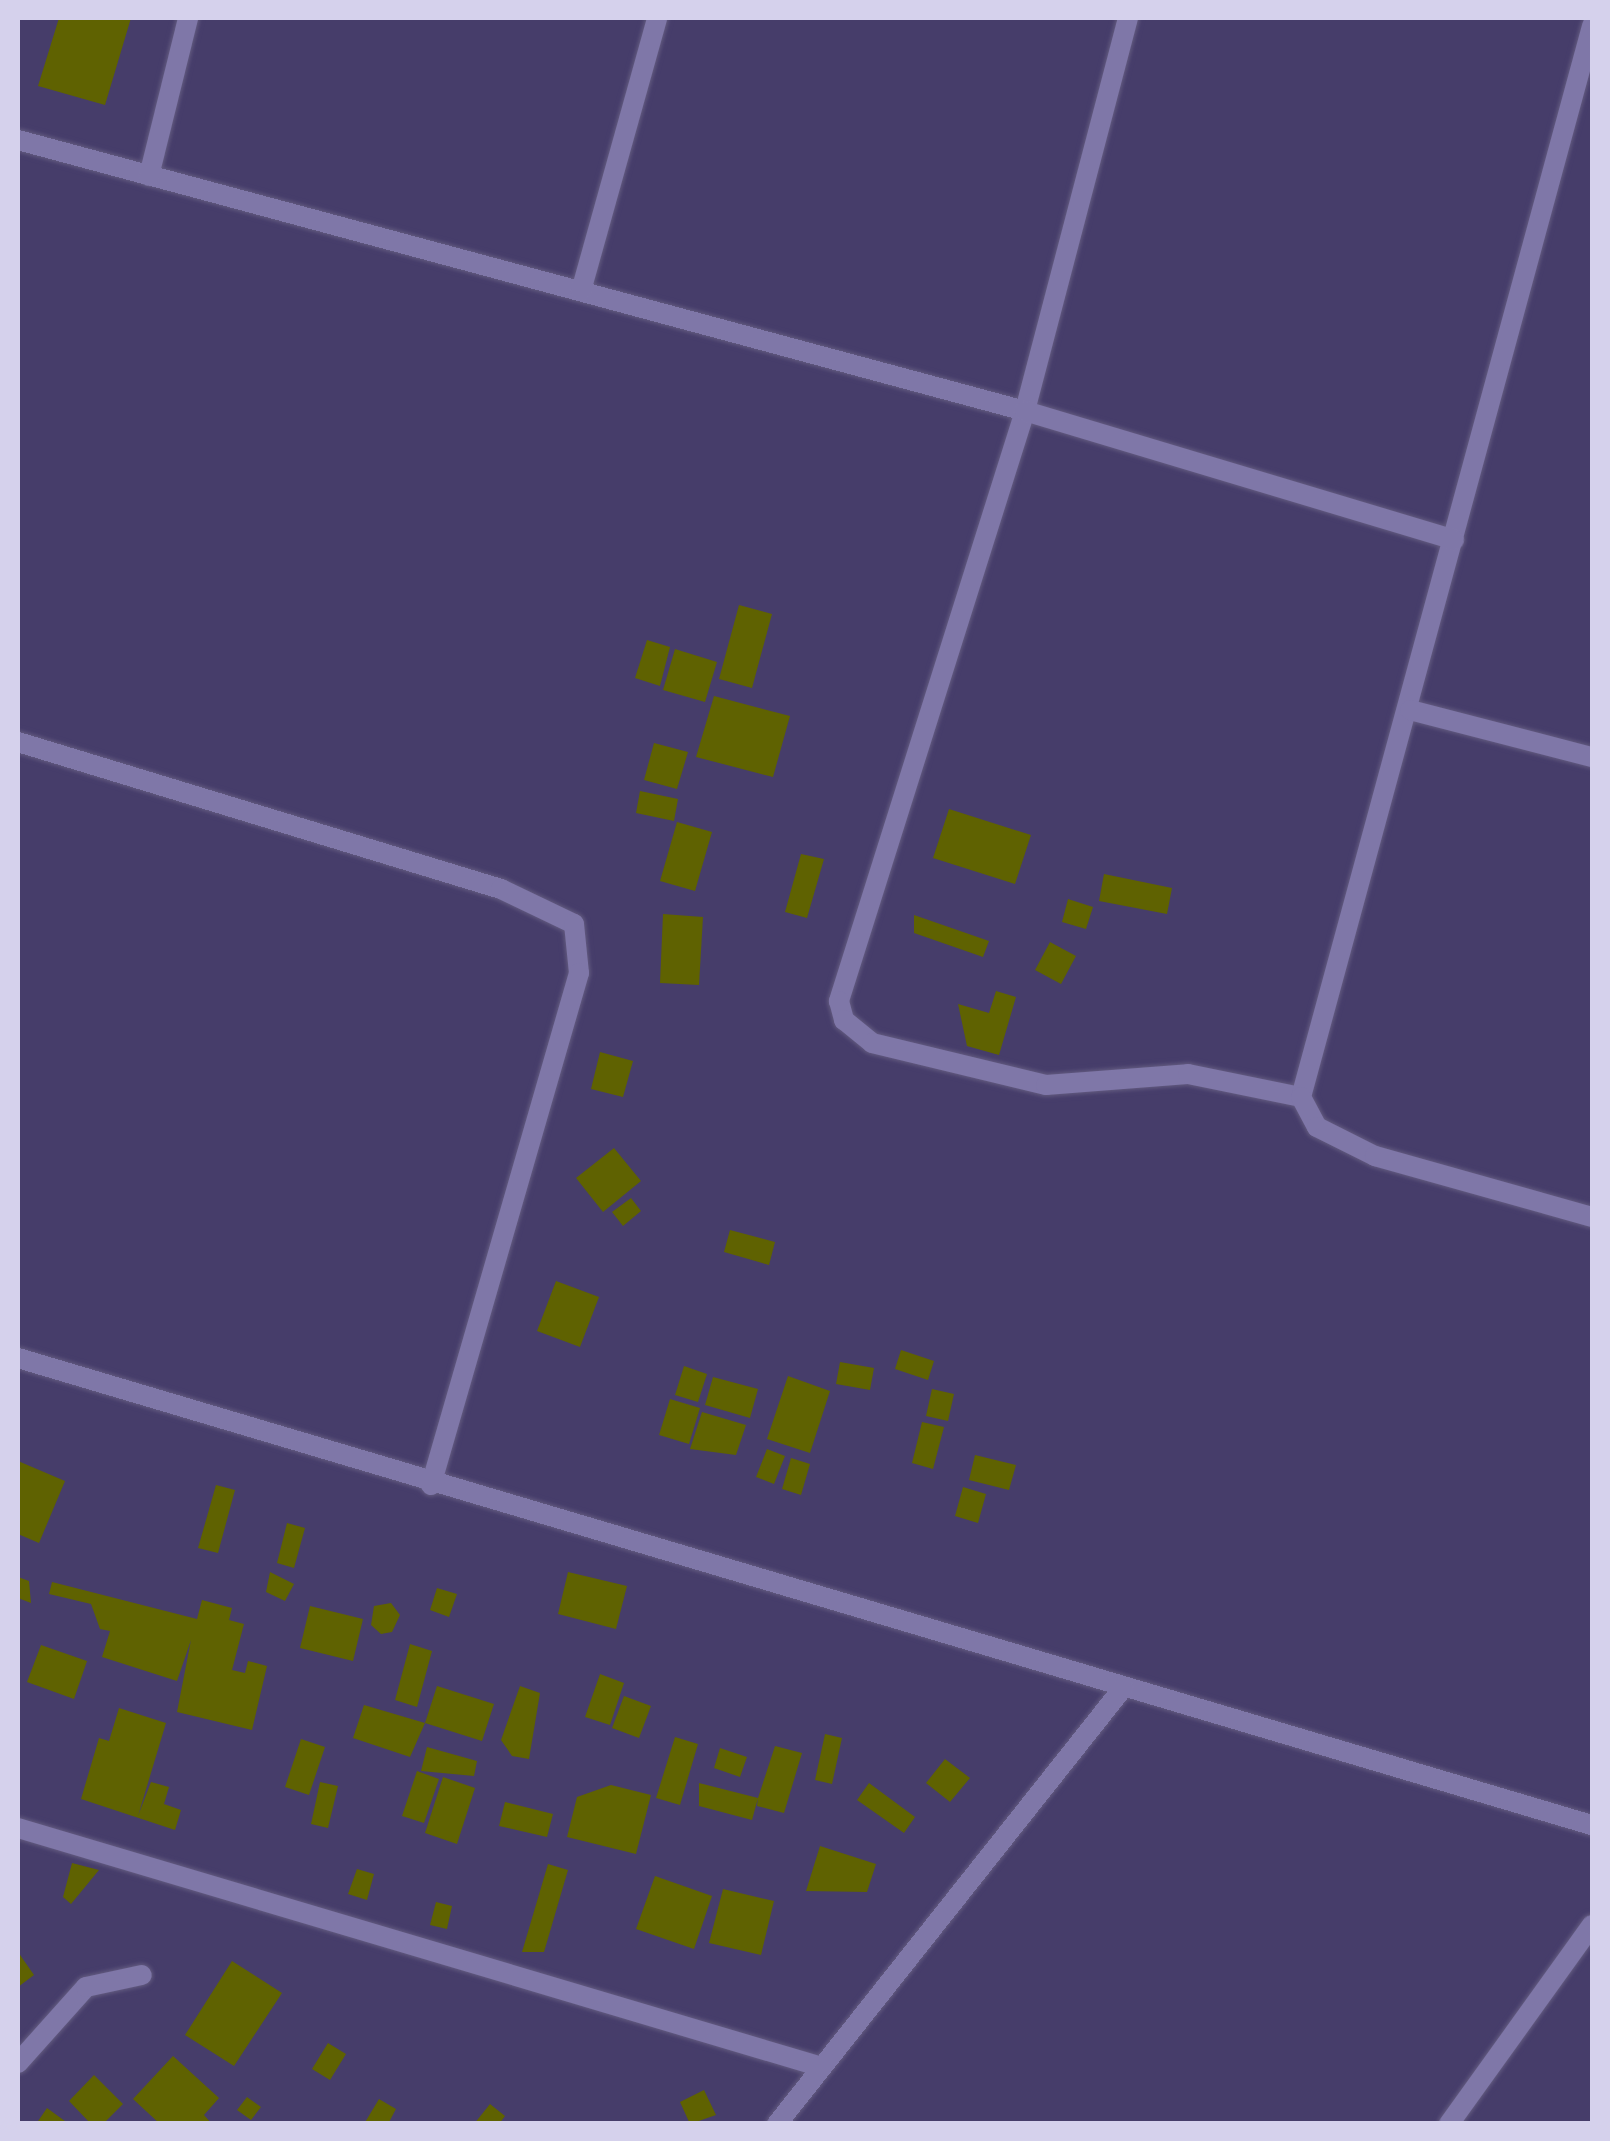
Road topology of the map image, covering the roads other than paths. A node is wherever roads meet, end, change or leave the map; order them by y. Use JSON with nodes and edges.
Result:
{"nodes":[{"id":1,"x":188,"y":18,"type":"edge"},
{"id":2,"x":657,"y":18,"type":"edge"},
{"id":3,"x":1128,"y":18,"type":"edge"},
{"id":4,"x":1592,"y":26,"type":"edge"},
{"id":5,"x":1570,"y":111,"type":"junction"},
{"id":6,"x":1592,"y":117,"type":"edge"},
{"id":7,"x":18,"y":140,"type":"edge"},
{"id":8,"x":149,"y":176,"type":"junction"},
{"id":9,"x":581,"y":291,"type":"junction"},
{"id":10,"x":1025,"y":411,"type":"junction"},
{"id":11,"x":1454,"y":540,"type":"junction"},
{"id":12,"x":1410,"y":710,"type":"junction"},
{"id":13,"x":18,"y":742,"type":"edge"},
{"id":14,"x":1592,"y":756,"type":"edge"},
{"id":15,"x":1301,"y":1097,"type":"junction"},
{"id":16,"x":1592,"y":1218,"type":"edge"},
{"id":17,"x":18,"y":1358,"type":"edge"},
{"id":18,"x":431,"y":1485,"type":"junction"},
{"id":19,"x":1123,"y":1688,"type":"junction"},
{"id":20,"x":1592,"y":1825,"type":"edge"},
{"id":21,"x":18,"y":1828,"type":"edge"},
{"id":22,"x":1592,"y":1925,"type":"edge"},
{"id":23,"x":142,"y":1975,"type":"dead end"},
{"id":24,"x":18,"y":2063,"type":"edge"},
{"id":25,"x":822,"y":2067,"type":"junction"},
{"id":26,"x":777,"y":2124,"type":"edge"},
{"id":27,"x":1449,"y":2124,"type":"edge"}],
"edges":[{"from":1,"to":8,"type":"street"},
{"from":2,"to":9,"type":"street"},
{"from":3,"to":10,"type":"street"},
{"from":4,"to":5,"type":"street"},
{"from":5,"to":6,"type":"street"},
{"from":5,"to":11,"type":"street"},
{"from":7,"to":8,"type":"street"},
{"from":8,"to":9,"type":"street"},
{"from":9,"to":10,"type":"street"},
{"from":10,"to":11,"type":"street"},
{"from":10,"to":15,"type":"street"},
{"from":11,"to":12,"type":"street"},
{"from":12,"to":14,"type":"street"},
{"from":12,"to":15,"type":"street"},
{"from":13,"to":18,"type":"street"},
{"from":15,"to":16,"type":"street"},
{"from":17,"to":18,"type":"street"},
{"from":18,"to":19,"type":"street"},
{"from":19,"to":20,"type":"street"},
{"from":19,"to":25,"type":"street"},
{"from":21,"to":25,"type":"street"},
{"from":22,"to":27,"type":"street"},
{"from":23,"to":24,"type":"street"},
{"from":25,"to":26,"type":"street"}]}
